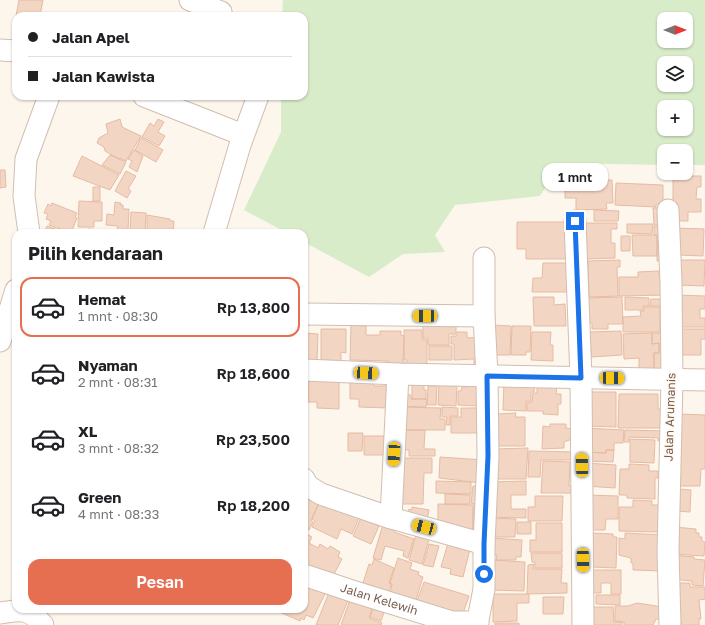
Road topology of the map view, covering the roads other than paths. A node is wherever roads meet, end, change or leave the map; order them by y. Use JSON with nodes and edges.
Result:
{"nodes":[{"id":1,"x":190,"y":0,"type":"edge"},
{"id":2,"x":221,"y":12,"type":"dead end"},
{"id":3,"x":0,"y":50,"type":"edge"},
{"id":4,"x":12,"y":51,"type":"edge"},
{"id":5,"x":48,"y":100,"type":"edge"},
{"id":6,"x":154,"y":100,"type":"edge"},
{"id":7,"x":256,"y":100,"type":"edge"},
{"id":8,"x":243,"y":135,"type":"junction"},
{"id":9,"x":668,"y":210,"type":"dead end"},
{"id":10,"x":575,"y":221,"type":"dead end"},
{"id":11,"x":28,"y":229,"type":"edge"},
{"id":12,"x":215,"y":229,"type":"edge"},
{"id":13,"x":484,"y":258,"type":"dead end"},
{"id":14,"x":12,"y":303,"type":"edge"},
{"id":15,"x":308,"y":314,"type":"edge"},
{"id":16,"x":484,"y":316,"type":"junction"},
{"id":17,"x":0,"y":341,"type":"edge"},
{"id":18,"x":308,"y":370,"type":"edge"},
{"id":19,"x":398,"y":374,"type":"junction"},
{"id":20,"x":487,"y":376,"type":"junction"},
{"id":21,"x":581,"y":378,"type":"junction"},
{"id":22,"x":672,"y":380,"type":"junction"},
{"id":23,"x":705,"y":380,"type":"edge"},
{"id":24,"x":308,"y":486,"type":"edge"},
{"id":25,"x":390,"y":518,"type":"junction"},
{"id":26,"x":484,"y":544,"type":"junction"},
{"id":27,"x":308,"y":575,"type":"edge"},
{"id":28,"x":12,"y":612,"type":"edge"},
{"id":29,"x":0,"y":613,"type":"edge"},
{"id":30,"x":31,"y":613,"type":"edge"},
{"id":31,"x":482,"y":624,"type":"edge"},
{"id":32,"x":43,"y":625,"type":"edge"},
{"id":33,"x":583,"y":625,"type":"edge"},
{"id":34,"x":670,"y":625,"type":"edge"}],
"edges":[{"from":1,"to":2,"type":"street"},
{"from":3,"to":4,"type":"street"},
{"from":5,"to":11,"type":"street"},
{"from":6,"to":8,"type":"street"},
{"from":7,"to":8,"type":"street"},
{"from":8,"to":12,"type":"street"},
{"from":9,"to":22,"type":"street","name":"Jalan Arumanis"},
{"from":10,"to":21,"type":"street"},
{"from":13,"to":16,"type":"street"},
{"from":14,"to":17,"type":"street"},
{"from":15,"to":16,"type":"street"},
{"from":16,"to":20,"type":"street"},
{"from":18,"to":19,"type":"street"},
{"from":19,"to":20,"type":"street"},
{"from":19,"to":25,"type":"street"},
{"from":20,"to":21,"type":"street"},
{"from":20,"to":26,"type":"street"},
{"from":21,"to":22,"type":"street"},
{"from":21,"to":33,"type":"street"},
{"from":22,"to":23,"type":"street"},
{"from":22,"to":34,"type":"street","name":"Jalan Arumanis"},
{"from":24,"to":25,"type":"street"},
{"from":25,"to":26,"type":"street"},
{"from":26,"to":31,"type":"street"},
{"from":27,"to":31,"type":"street","name":"Jalan Kelewih"},
{"from":28,"to":29,"type":"street"},
{"from":30,"to":32,"type":"street"}]}
